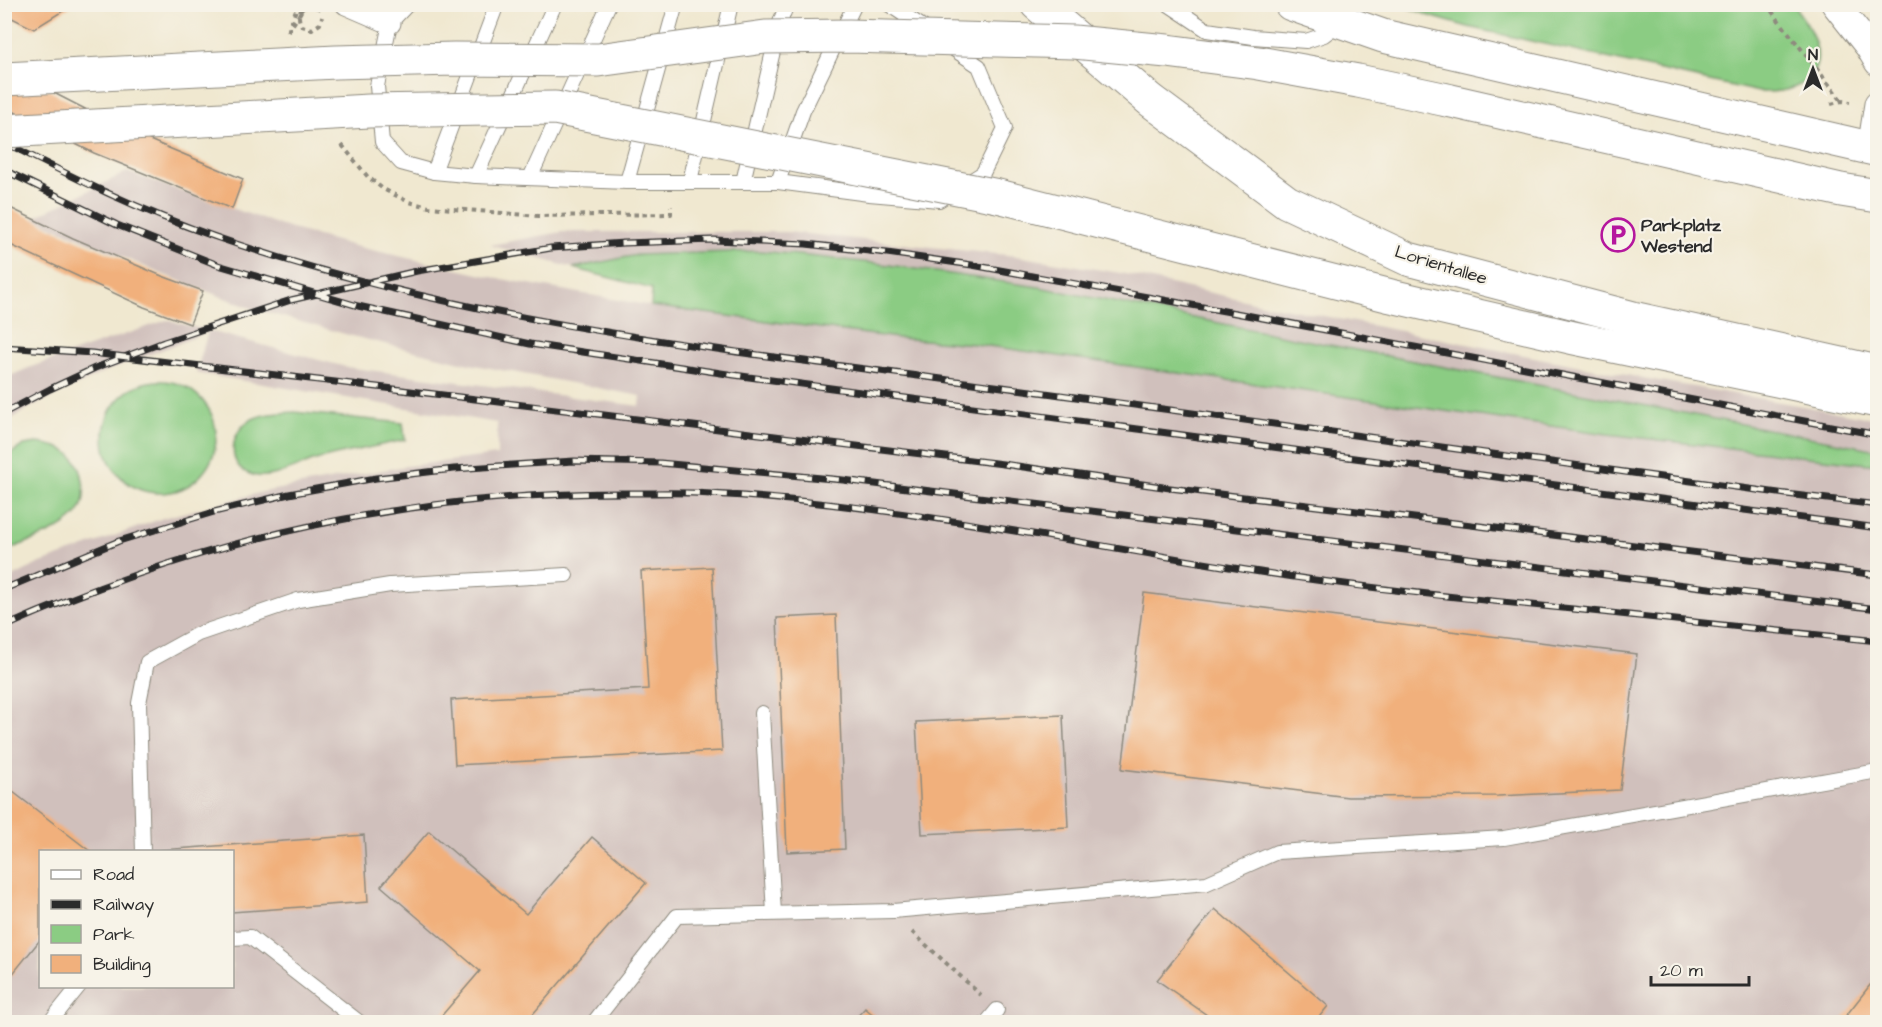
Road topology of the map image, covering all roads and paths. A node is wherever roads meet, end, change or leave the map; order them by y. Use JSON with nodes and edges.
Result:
{"nodes":[{"id":1,"x":298,"y":4,"type":"edge"},
{"id":2,"x":346,"y":4,"type":"edge"},
{"id":3,"x":408,"y":4,"type":"edge"},
{"id":4,"x":496,"y":4,"type":"edge"},
{"id":5,"x":555,"y":4,"type":"edge"},
{"id":6,"x":609,"y":4,"type":"edge"},
{"id":7,"x":676,"y":4,"type":"edge"},
{"id":8,"x":730,"y":4,"type":"edge"},
{"id":9,"x":787,"y":4,"type":"edge"},
{"id":10,"x":855,"y":4,"type":"edge"},
{"id":11,"x":888,"y":4,"type":"edge"},
{"id":12,"x":1037,"y":4,"type":"edge"},
{"id":13,"x":1168,"y":4,"type":"edge"},
{"id":14,"x":1291,"y":4,"type":"edge"},
{"id":15,"x":1766,"y":4,"type":"edge"},
{"id":16,"x":1835,"y":4,"type":"edge"},
{"id":17,"x":298,"y":15,"type":"dead end"},
{"id":18,"x":1341,"y":22,"type":"junction"},
{"id":19,"x":390,"y":23,"type":"junction"},
{"id":20,"x":1878,"y":62,"type":"edge"},
{"id":21,"x":4,"y":79,"type":"edge"},
{"id":22,"x":1842,"y":101,"type":"dead end"},
{"id":23,"x":1878,"y":104,"type":"edge"},
{"id":24,"x":4,"y":131,"type":"edge"},
{"id":25,"x":1874,"y":149,"type":"edge"},
{"id":26,"x":434,"y":172,"type":"junction"},
{"id":27,"x":476,"y":176,"type":"junction"},
{"id":28,"x":530,"y":178,"type":"junction"},
{"id":29,"x":690,"y":181,"type":"junction"},
{"id":30,"x":627,"y":182,"type":"junction"},
{"id":31,"x":742,"y":182,"type":"junction"},
{"id":32,"x":778,"y":182,"type":"junction"},
{"id":33,"x":1878,"y":196,"type":"edge"},
{"id":34,"x":1878,"y":372,"type":"edge"},
{"id":35,"x":1878,"y":401,"type":"edge"},
{"id":36,"x":566,"y":575,"type":"dead end"},
{"id":37,"x":762,"y":713,"type":"dead end"},
{"id":38,"x":1878,"y":771,"type":"edge"},
{"id":39,"x":143,"y":850,"type":"edge"},
{"id":40,"x":893,"y":911,"type":"junction"},
{"id":41,"x":774,"y":913,"type":"junction"},
{"id":42,"x":234,"y":938,"type":"edge"},
{"id":43,"x":78,"y":988,"type":"edge"},
{"id":44,"x":997,"y":1010,"type":"joint"},
{"id":45,"x":50,"y":1023,"type":"edge"},
{"id":46,"x":359,"y":1023,"type":"edge"},
{"id":47,"x":594,"y":1023,"type":"edge"},
{"id":48,"x":987,"y":1023,"type":"edge"}],
"edges":[{"from":1,"to":17,"type":"path"},
{"from":2,"to":19,"type":"street"},
{"from":3,"to":19,"type":"lane"},
{"from":4,"to":26,"type":"lane"},
{"from":5,"to":27,"type":"lane"},
{"from":6,"to":28,"type":"lane"},
{"from":7,"to":30,"type":"lane"},
{"from":8,"to":29,"type":"lane"},
{"from":9,"to":31,"type":"lane"},
{"from":10,"to":32,"type":"lane"},
{"from":11,"to":32,"type":"lane"},
{"from":12,"to":34,"type":"main road","name":"Lorientallee"},
{"from":13,"to":18,"type":"lane"},
{"from":14,"to":18,"type":"main road"},
{"from":15,"to":22,"type":"path"},
{"from":16,"to":20,"type":"street"},
{"from":18,"to":25,"type":"main road"},
{"from":19,"to":26,"type":"lane"},
{"from":21,"to":33,"type":"main road","bridge":true},
{"from":23,"to":25,"type":"street"},
{"from":24,"to":35,"type":"main road","bridge":true},
{"from":26,"to":27,"type":"lane"},
{"from":27,"to":28,"type":"lane"},
{"from":28,"to":30,"type":"lane"},
{"from":29,"to":30,"type":"lane"},
{"from":29,"to":31,"type":"lane"},
{"from":31,"to":32,"type":"lane"},
{"from":36,"to":39,"type":"lane"},
{"from":37,"to":41,"type":"lane"},
{"from":38,"to":40,"type":"lane"},
{"from":40,"to":41,"type":"lane"},
{"from":40,"to":44,"type":"path"},
{"from":41,"to":47,"type":"lane"},
{"from":42,"to":46,"type":"lane"},
{"from":43,"to":45,"type":"lane"},
{"from":44,"to":48,"type":"lane"}]}
